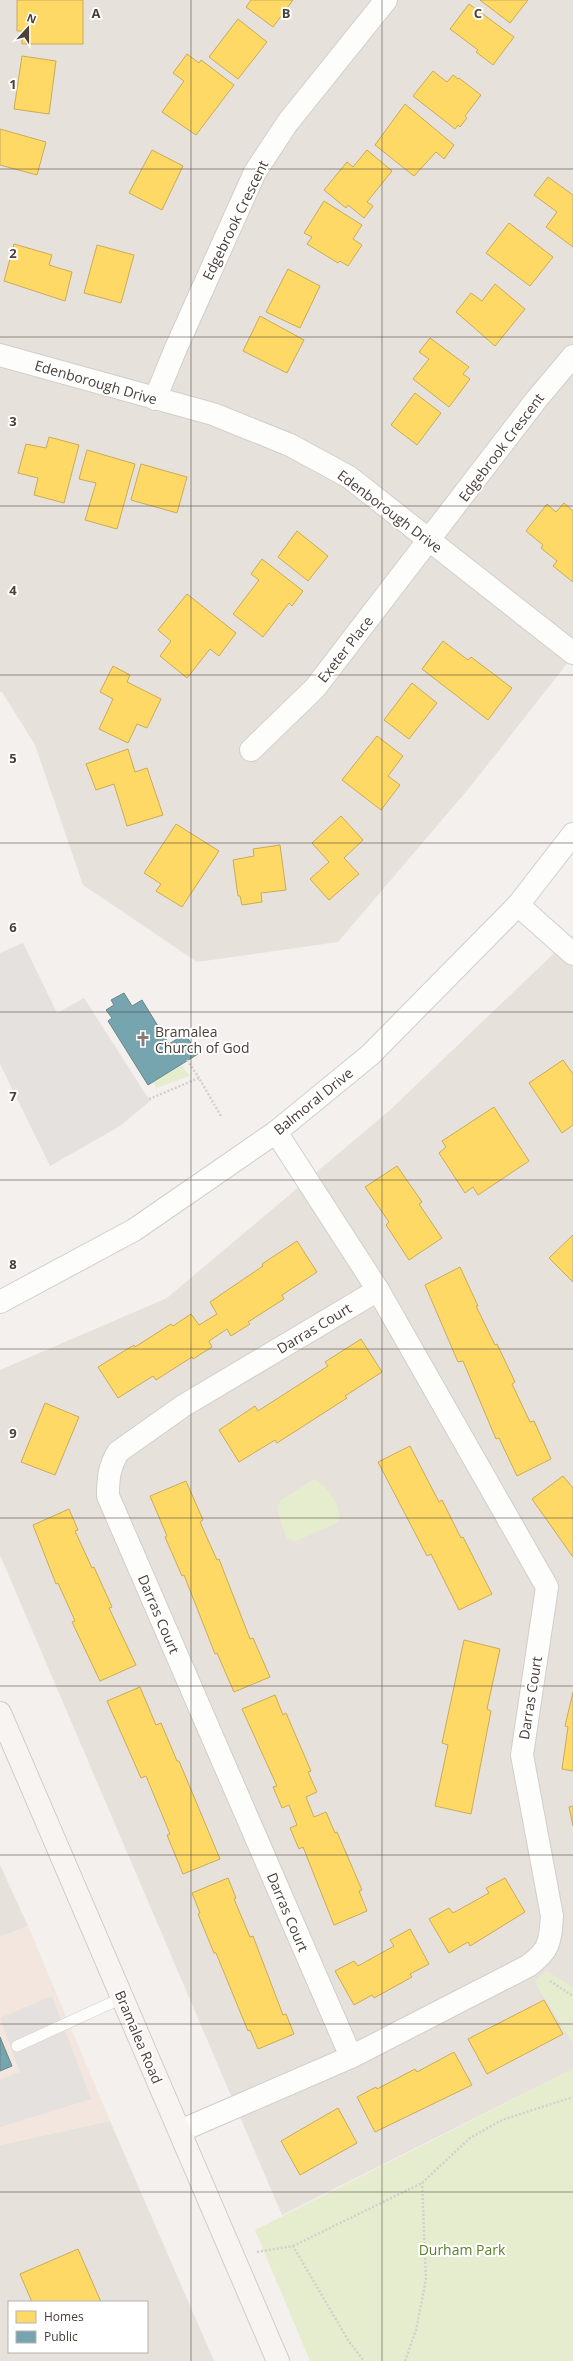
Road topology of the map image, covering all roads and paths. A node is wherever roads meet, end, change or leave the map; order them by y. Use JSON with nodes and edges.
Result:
{"nodes":[{"id":1,"x":386,"y":0,"type":"edge"},
{"id":2,"x":0,"y":355,"type":"edge"},
{"id":3,"x":573,"y":356,"type":"edge"},
{"id":4,"x":155,"y":399,"type":"junction"},
{"id":5,"x":430,"y":539,"type":"junction"},
{"id":6,"x":573,"y":653,"type":"edge"},
{"id":7,"x":251,"y":750,"type":"dead end"},
{"id":8,"x":573,"y":834,"type":"edge"},
{"id":9,"x":518,"y":904,"type":"junction"},
{"id":10,"x":573,"y":954,"type":"edge"},
{"id":11,"x":188,"y":1060,"type":"dead end"},
{"id":12,"x":199,"y":1078,"type":"junction"},
{"id":13,"x":149,"y":1099,"type":"dead end"},
{"id":14,"x":221,"y":1116,"type":"dead end"},
{"id":15,"x":276,"y":1132,"type":"junction"},
{"id":16,"x":378,"y":1290,"type":"junction"},
{"id":17,"x":0,"y":1302,"type":"edge"},
{"id":18,"x":0,"y":1713,"type":"edge"},
{"id":19,"x":122,"y":1998,"type":"junction"},
{"id":20,"x":17,"y":2046,"type":"dead end"},
{"id":21,"x":351,"y":2057,"type":"junction"},
{"id":22,"x":573,"y":2097,"type":"edge"},
{"id":23,"x":180,"y":2131,"type":"junction"},
{"id":24,"x":422,"y":2183,"type":"junction"},
{"id":25,"x":293,"y":2246,"type":"junction"},
{"id":26,"x":233,"y":2256,"type":"junction"},
{"id":27,"x":278,"y":2361,"type":"edge"},
{"id":28,"x":364,"y":2361,"type":"edge"},
{"id":29,"x":405,"y":2361,"type":"edge"}],
"edges":[{"from":1,"to":4,"type":"street","name":"Edgebrook Crescent"},
{"from":2,"to":4,"type":"street","name":"Edenborough Drive"},
{"from":3,"to":5,"type":"street","name":"Edgebrook Crescent"},
{"from":4,"to":5,"type":"street","name":"Edenborough Drive"},
{"from":5,"to":6,"type":"street","name":"Edenborough Drive"},
{"from":5,"to":7,"type":"street","name":"Exeter Place"},
{"from":8,"to":9,"type":"street","name":"Balmoral Drive"},
{"from":9,"to":10,"type":"street"},
{"from":9,"to":15,"type":"street","name":"Balmoral Drive"},
{"from":11,"to":12,"type":"path"},
{"from":12,"to":13,"type":"path"},
{"from":12,"to":14,"type":"path"},
{"from":15,"to":16,"type":"street","name":"Darras Court"},
{"from":15,"to":17,"type":"street","name":"Balmoral Drive"},
{"from":16,"to":21,"type":"street","name":"Darras Court"},
{"from":16,"to":21,"type":"street","name":"Darras Court"},
{"from":18,"to":19,"type":"main road","name":"Bramalea Road"},
{"from":19,"to":20,"type":"lane"},
{"from":19,"to":23,"type":"main road","name":"Bramalea Road"},
{"from":21,"to":23,"type":"street","name":"Darras Court"},
{"from":22,"to":24,"type":"path"},
{"from":23,"to":26,"type":"main road","name":"Bramalea Road"},
{"from":24,"to":25,"type":"path"},
{"from":24,"to":29,"type":"path"},
{"from":25,"to":26,"type":"path"},
{"from":25,"to":28,"type":"path"},
{"from":26,"to":27,"type":"main road","name":"Bramalea Road"}]}
